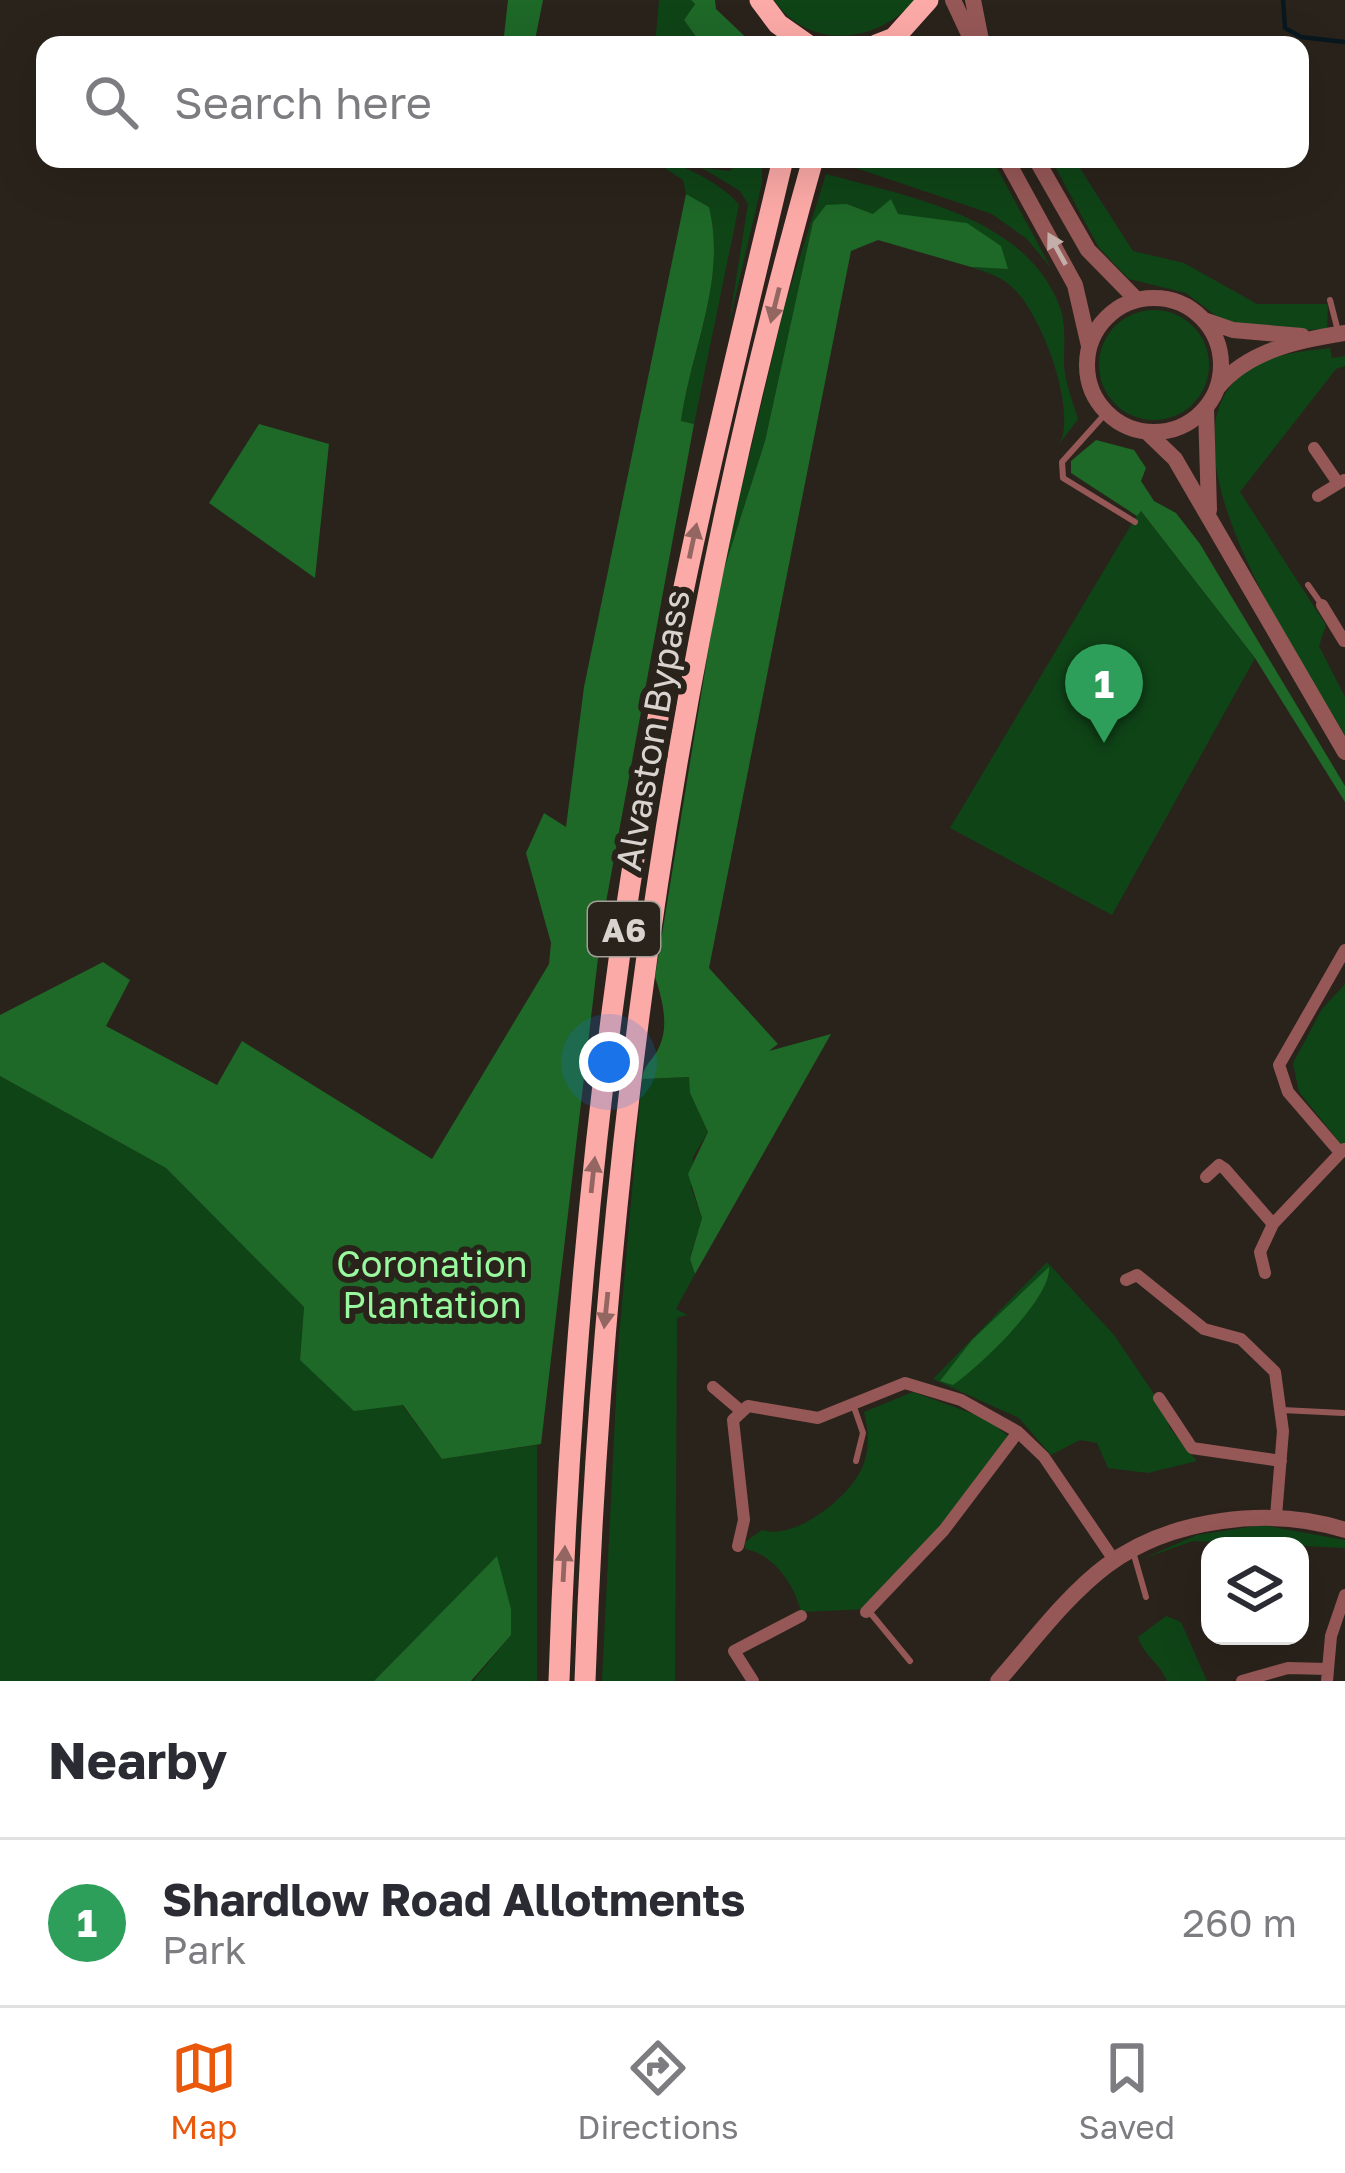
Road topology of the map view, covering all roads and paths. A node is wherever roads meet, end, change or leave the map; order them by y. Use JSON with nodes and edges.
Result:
{"nodes":[{"id":1,"x":760,"y":0,"type":"edge"},
{"id":2,"x":928,"y":0,"type":"edge"},
{"id":3,"x":953,"y":0,"type":"edge"},
{"id":4,"x":973,"y":0,"type":"edge"},
{"id":5,"x":793,"y":36,"type":"edge"},
{"id":6,"x":901,"y":36,"type":"edge"},
{"id":7,"x":973,"y":36,"type":"edge"},
{"id":8,"x":977,"y":36,"type":"edge"},
{"id":9,"x":781,"y":168,"type":"edge"},
{"id":10,"x":810,"y":168,"type":"edge"},
{"id":11,"x":1011,"y":168,"type":"edge"},
{"id":12,"x":1041,"y":168,"type":"edge"},
{"id":13,"x":1136,"y":299,"type":"junction"},
{"id":14,"x":1330,"y":300,"type":"dead end"},
{"id":15,"x":1203,"y":320,"type":"junction"},
{"id":16,"x":1342,"y":334,"type":"edge"},
{"id":17,"x":1315,"y":337,"type":"junction"},
{"id":18,"x":1090,"y":346,"type":"junction"},
{"id":19,"x":1217,"y":388,"type":"junction"},
{"id":20,"x":1206,"y":408,"type":"junction"},
{"id":21,"x":1106,"y":413,"type":"junction"},
{"id":22,"x":1146,"y":432,"type":"junction"},
{"id":23,"x":1314,"y":448,"type":"dead end"},
{"id":24,"x":1341,"y":482,"type":"edge"},
{"id":25,"x":1318,"y":496,"type":"dead end"},
{"id":26,"x":1209,"y":517,"type":"junction"},
{"id":27,"x":1135,"y":522,"type":"dead end"},
{"id":28,"x":1309,"y":585,"type":"dead end"},
{"id":29,"x":1322,"y":605,"type":"joint"},
{"id":30,"x":1340,"y":644,"type":"edge"},
{"id":31,"x":1345,"y":752,"type":"edge"},
{"id":32,"x":1344,"y":954,"type":"edge"},
{"id":33,"x":1341,"y":1149,"type":"edge"},
{"id":34,"x":1206,"y":1177,"type":"dead end"},
{"id":35,"x":1273,"y":1224,"type":"junction"},
{"id":36,"x":1265,"y":1273,"type":"dead end"},
{"id":37,"x":1126,"y":1280,"type":"dead end"},
{"id":38,"x":713,"y":1387,"type":"dead end"},
{"id":39,"x":1160,"y":1398,"type":"dead end"},
{"id":40,"x":854,"y":1407,"type":"junction"},
{"id":41,"x":740,"y":1410,"type":"junction"},
{"id":42,"x":1282,"y":1410,"type":"junction"},
{"id":43,"x":1343,"y":1413,"type":"edge"},
{"id":44,"x":1018,"y":1432,"type":"junction"},
{"id":45,"x":856,"y":1461,"type":"dead end"},
{"id":46,"x":1281,"y":1461,"type":"junction"},
{"id":47,"x":1276,"y":1516,"type":"junction"},
{"id":48,"x":1345,"y":1530,"type":"edge"},
{"id":49,"x":738,"y":1546,"type":"dead end"},
{"id":50,"x":1133,"y":1552,"type":"junction"},
{"id":51,"x":1114,"y":1560,"type":"junction"},
{"id":52,"x":1345,"y":1595,"type":"edge"},
{"id":53,"x":1146,"y":1597,"type":"dead end"},
{"id":54,"x":867,"y":1611,"type":"joint"},
{"id":55,"x":801,"y":1616,"type":"dead end"},
{"id":56,"x":910,"y":1661,"type":"dead end"},
{"id":57,"x":1327,"y":1675,"type":"edge"},
{"id":58,"x":559,"y":1681,"type":"edge"},
{"id":59,"x":585,"y":1681,"type":"edge"},
{"id":60,"x":753,"y":1681,"type":"edge"},
{"id":61,"x":998,"y":1681,"type":"edge"},
{"id":62,"x":1242,"y":1681,"type":"edge"}],
"edges":[{"from":1,"to":5,"type":"highway"},
{"from":2,"to":6,"type":"highway"},
{"from":3,"to":7,"type":"street"},
{"from":4,"to":8,"type":"street"},
{"from":58,"to":9,"type":"highway","name":"Alvaston Bypass","number":"A6","one_way":true},
{"from":10,"to":59,"type":"highway","name":"Alvaston Bypass","number":"A6","one_way":true},
{"from":18,"to":11,"type":"street","one_way":true},
{"from":12,"to":13,"type":"street"},
{"from":13,"to":15,"type":"street"},
{"from":13,"to":18,"type":"street"},
{"from":14,"to":16,"type":"lane"},
{"from":15,"to":17,"type":"street"},
{"from":15,"to":19,"type":"street"},
{"from":16,"to":17,"type":"street"},
{"from":17,"to":19,"type":"street"},
{"from":18,"to":21,"type":"street"},
{"from":19,"to":20,"type":"street"},
{"from":20,"to":22,"type":"street"},
{"from":20,"to":26,"type":"street"},
{"from":21,"to":22,"type":"street"},
{"from":21,"to":27,"type":"lane"},
{"from":22,"to":26,"type":"street"},
{"from":23,"to":24,"type":"street"},
{"from":24,"to":25,"type":"street"},
{"from":26,"to":31,"type":"street"},
{"from":28,"to":29,"type":"lane"},
{"from":29,"to":30,"type":"street"},
{"from":32,"to":33,"type":"street"},
{"from":33,"to":35,"type":"street"},
{"from":34,"to":35,"type":"street"},
{"from":35,"to":36,"type":"street"},
{"from":37,"to":42,"type":"street"},
{"from":38,"to":41,"type":"street"},
{"from":39,"to":46,"type":"street"},
{"from":40,"to":41,"type":"street"},
{"from":40,"to":44,"type":"street"},
{"from":40,"to":45,"type":"lane"},
{"from":41,"to":49,"type":"street"},
{"from":42,"to":43,"type":"lane"},
{"from":42,"to":46,"type":"street"},
{"from":44,"to":51,"type":"street"},
{"from":44,"to":54,"type":"street"},
{"from":46,"to":47,"type":"street"},
{"from":47,"to":48,"type":"street"},
{"from":47,"to":50,"type":"street"},
{"from":50,"to":51,"type":"street"},
{"from":50,"to":53,"type":"lane"},
{"from":51,"to":61,"type":"street"},
{"from":52,"to":57,"type":"street"},
{"from":54,"to":56,"type":"lane"},
{"from":55,"to":60,"type":"street"},
{"from":57,"to":62,"type":"street"}]}
